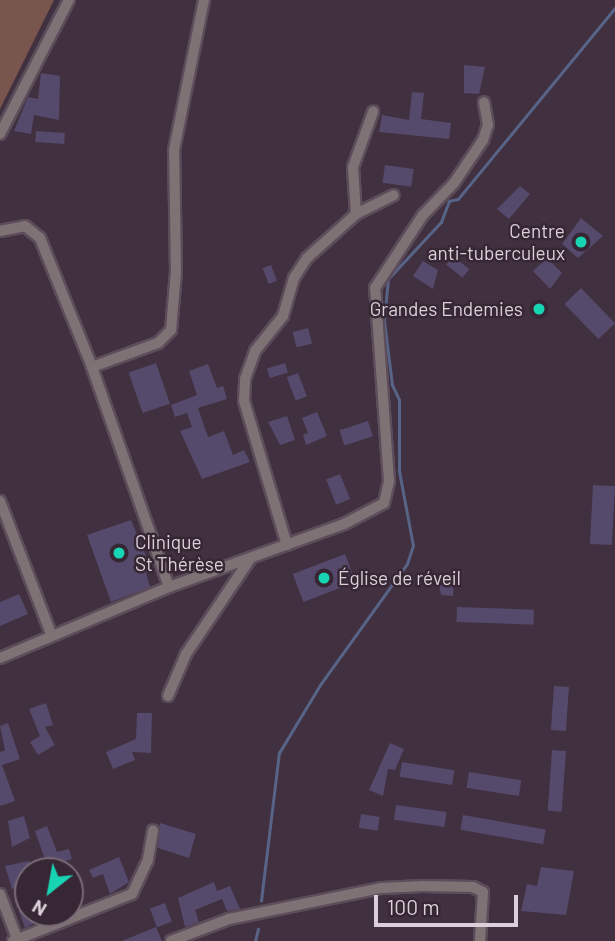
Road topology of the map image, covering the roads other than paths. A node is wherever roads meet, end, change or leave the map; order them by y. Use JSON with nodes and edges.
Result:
{"nodes":[{"id":1,"x":69,"y":0,"type":"edge"},
{"id":2,"x":204,"y":0,"type":"edge"},
{"id":3,"x":484,"y":102,"type":"dead end"},
{"id":4,"x":373,"y":112,"type":"dead end"},
{"id":5,"x":0,"y":134,"type":"edge"},
{"id":6,"x":394,"y":195,"type":"dead end"},
{"id":7,"x":356,"y":214,"type":"junction"},
{"id":8,"x":0,"y":231,"type":"edge"},
{"id":9,"x":92,"y":367,"type":"junction"},
{"id":10,"x":0,"y":501,"type":"edge"},
{"id":11,"x":287,"y":545,"type":"junction"},
{"id":12,"x":250,"y":559,"type":"junction"},
{"id":13,"x":169,"y":587,"type":"junction"},
{"id":14,"x":51,"y":634,"type":"junction"},
{"id":15,"x":0,"y":658,"type":"edge"},
{"id":16,"x":168,"y":696,"type":"dead end"},
{"id":17,"x":153,"y":830,"type":"dead end"},
{"id":18,"x":0,"y":894,"type":"edge"},
{"id":19,"x":16,"y":940,"type":"edge"},
{"id":20,"x":171,"y":941,"type":"edge"},
{"id":21,"x":480,"y":941,"type":"edge"}],
"edges":[{"from":1,"to":5,"type":"street"},
{"from":2,"to":9,"type":"street"},
{"from":3,"to":11,"type":"street"},
{"from":4,"to":7,"type":"street"},
{"from":6,"to":7,"type":"street"},
{"from":7,"to":11,"type":"street"},
{"from":8,"to":9,"type":"street"},
{"from":9,"to":13,"type":"street"},
{"from":10,"to":14,"type":"street"},
{"from":11,"to":12,"type":"street"},
{"from":12,"to":13,"type":"street"},
{"from":12,"to":16,"type":"street"},
{"from":13,"to":14,"type":"street"},
{"from":14,"to":15,"type":"street"},
{"from":17,"to":19,"type":"street"},
{"from":18,"to":19,"type":"street"},
{"from":20,"to":21,"type":"street"}]}
